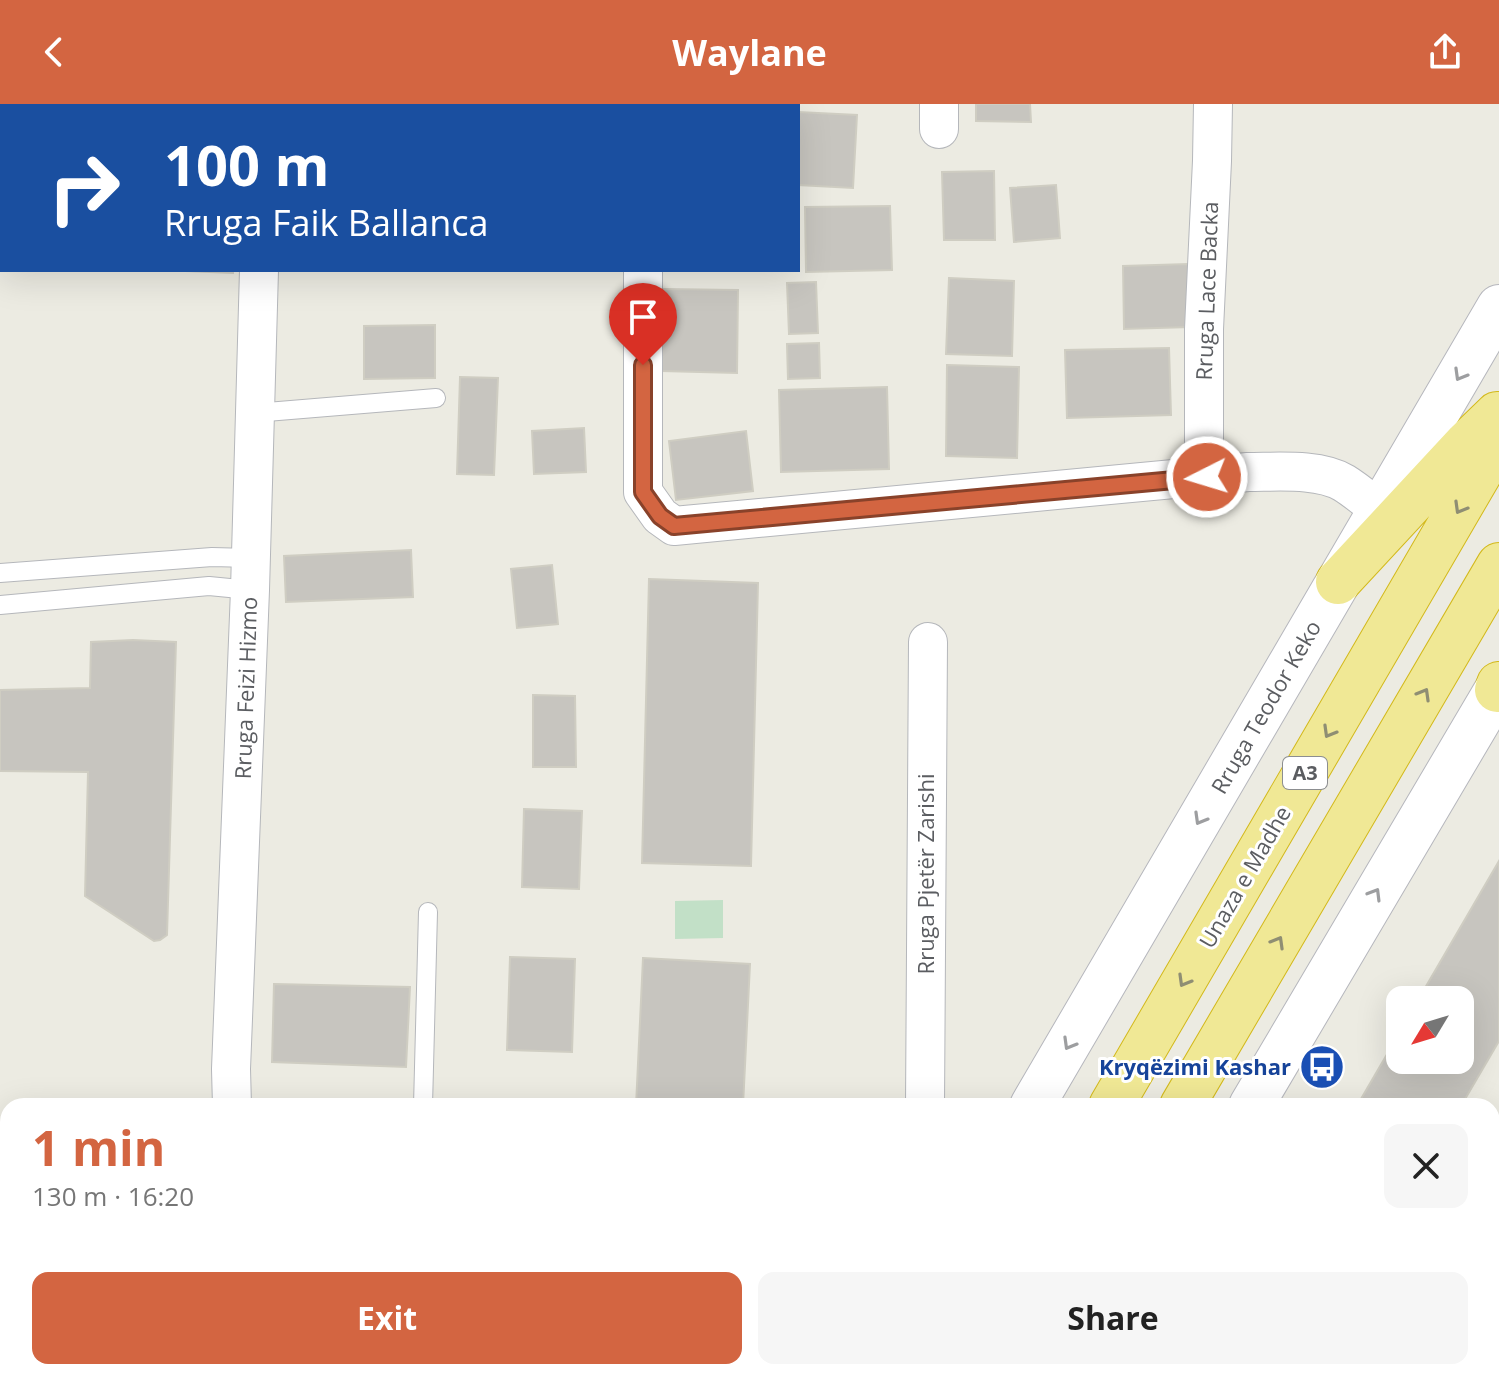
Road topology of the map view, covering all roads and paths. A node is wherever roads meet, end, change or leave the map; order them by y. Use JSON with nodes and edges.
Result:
{"nodes":[{"id":1,"x":1213,"y":104,"type":"edge"},
{"id":2,"x":259,"y":272,"type":"edge"},
{"id":3,"x":643,"y":272,"type":"edge"},
{"id":4,"x":1499,"y":307,"type":"edge"},
{"id":5,"x":436,"y":398,"type":"dead end"},
{"id":6,"x":254,"y":413,"type":"junction"},
{"id":7,"x":1499,"y":413,"type":"edge"},
{"id":8,"x":1499,"y":440,"type":"edge"},
{"id":9,"x":1207,"y":477,"type":"junction"},
{"id":10,"x":1380,"y":510,"type":"junction"},
{"id":11,"x":1499,"y":565,"type":"edge"},
{"id":12,"x":0,"y":573,"type":"edge"},
{"id":13,"x":250,"y":574,"type":"junction"},
{"id":14,"x":1338,"y":582,"type":"junction"},
{"id":15,"x":0,"y":605,"type":"edge"},
{"id":16,"x":928,"y":642,"type":"dead end"},
{"id":17,"x":1498,"y":687,"type":"edge"},
{"id":18,"x":428,"y":912,"type":"dead end"},
{"id":19,"x":232,"y":1098,"type":"edge"},
{"id":20,"x":423,"y":1098,"type":"edge"},
{"id":21,"x":925,"y":1098,"type":"edge"},
{"id":22,"x":1037,"y":1098,"type":"edge"},
{"id":23,"x":1116,"y":1098,"type":"edge"},
{"id":24,"x":1187,"y":1098,"type":"edge"},
{"id":25,"x":1256,"y":1098,"type":"edge"}],
"edges":[{"from":1,"to":9,"type":"street","name":"Rruga Lace Backa"},
{"from":2,"to":6,"type":"street","name":"Rruga Feizi Hizmo"},
{"from":3,"to":9,"type":"street"},
{"from":4,"to":10,"type":"main road","name":"Rruga Teodor Keko","one_way":true},
{"from":5,"to":6,"type":"lane"},
{"from":6,"to":13,"type":"street","name":"Rruga Feizi Hizmo"},
{"from":7,"to":14,"type":"highway"},
{"from":8,"to":23,"type":"highway","name":"Unaza e Madhe","number":"A3","one_way":true},
{"from":9,"to":10,"type":"street"},
{"from":10,"to":14,"type":"main road","name":"Rruga Teodor Keko"},
{"from":24,"to":11,"type":"highway","one_way":true},
{"from":12,"to":13,"type":"lane"},
{"from":13,"to":15,"type":"lane"},
{"from":13,"to":19,"type":"street","name":"Rruga Feizi Hizmo"},
{"from":14,"to":22,"type":"main road","name":"Rruga Teodor Keko","one_way":true},
{"from":16,"to":21,"type":"street","name":"Rruga Pjetër Zarishi"},
{"from":25,"to":17,"type":"main road","one_way":true},
{"from":18,"to":20,"type":"lane"}]}
